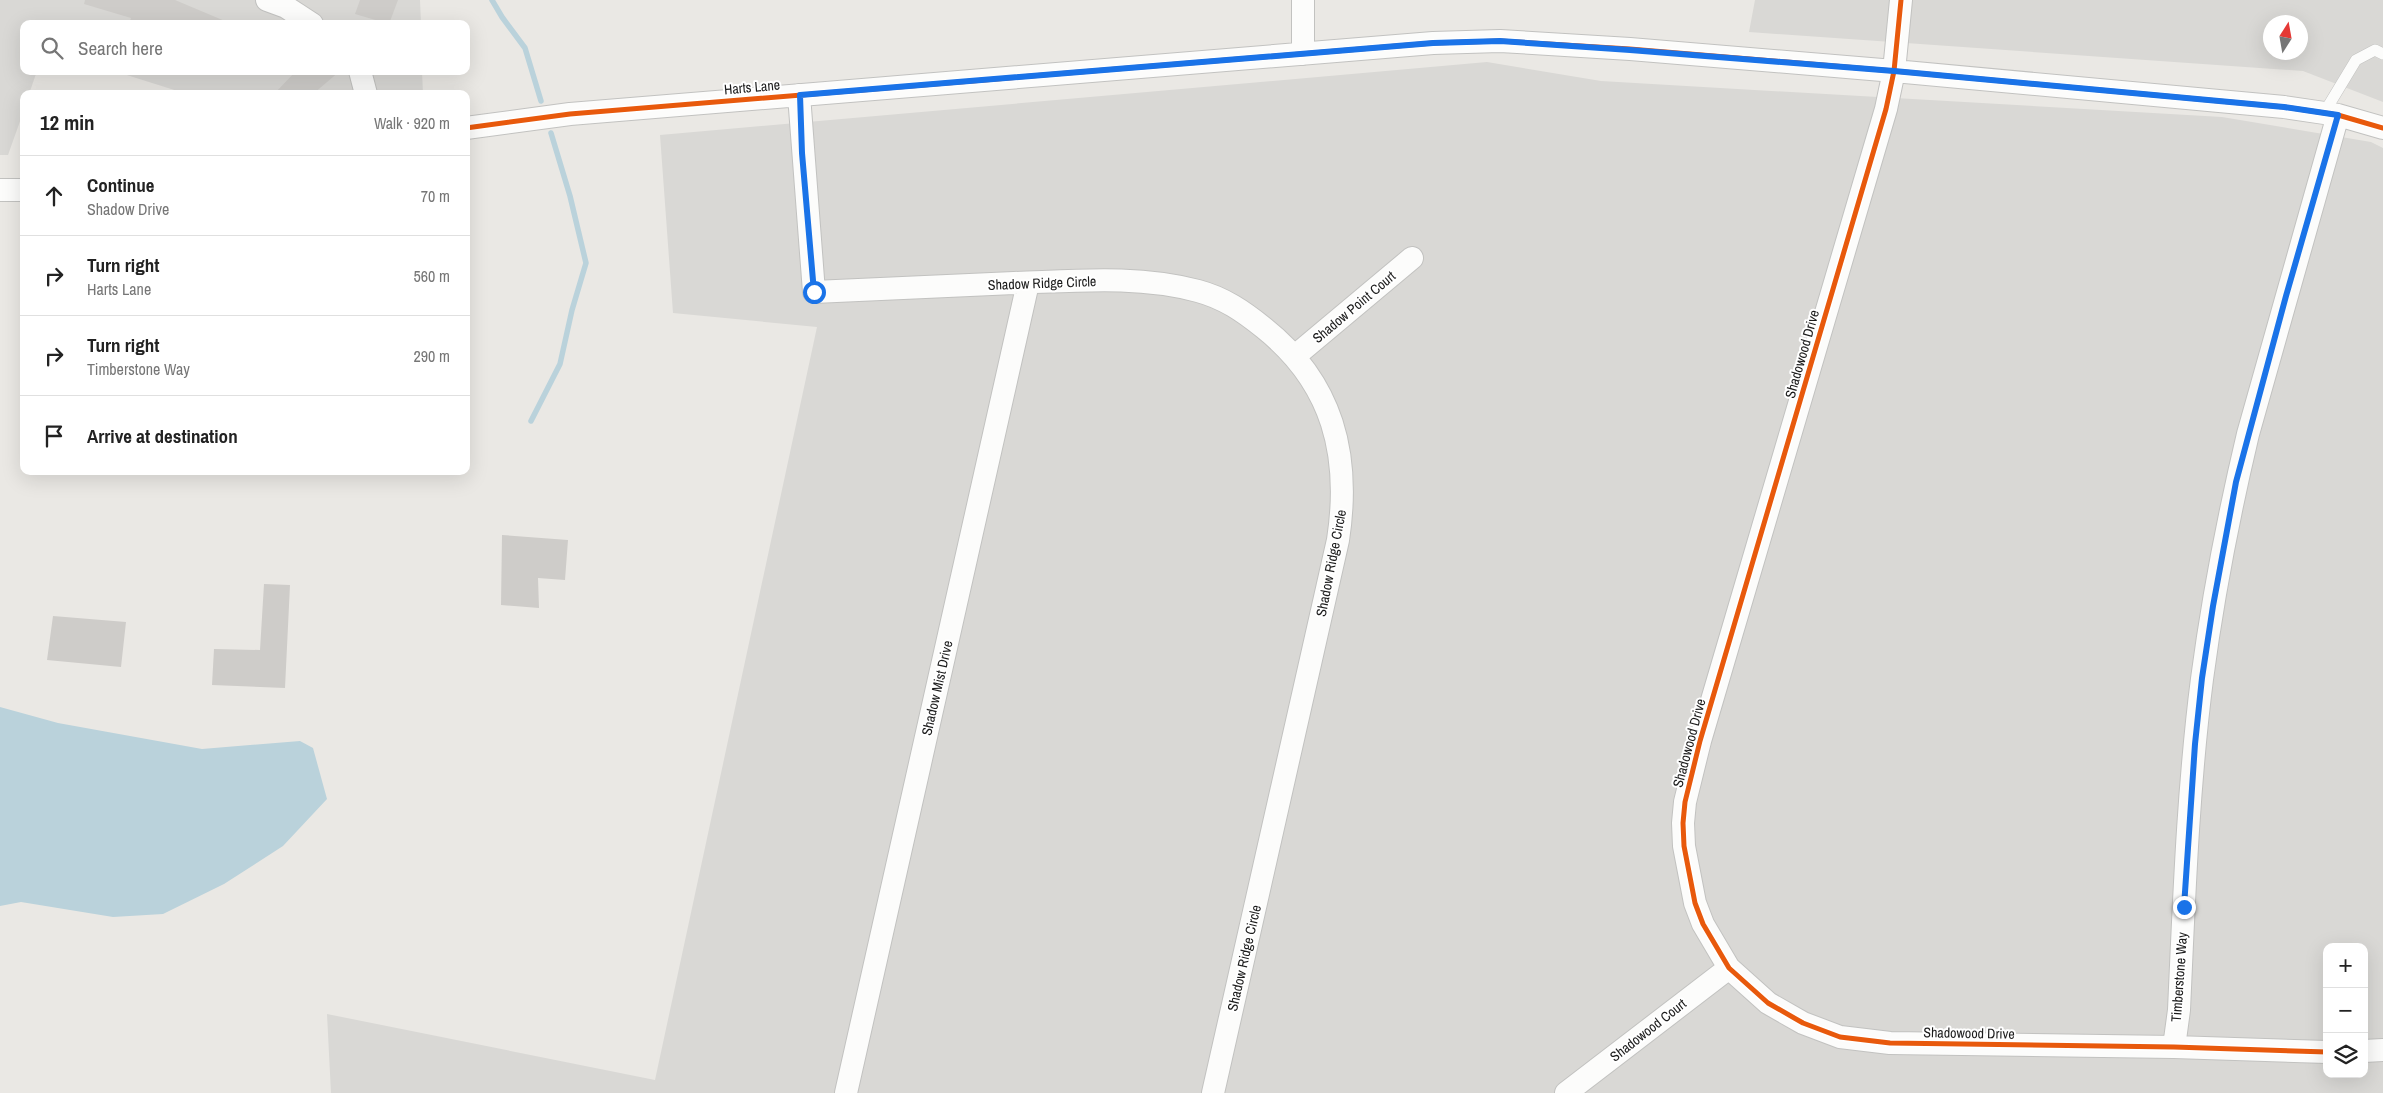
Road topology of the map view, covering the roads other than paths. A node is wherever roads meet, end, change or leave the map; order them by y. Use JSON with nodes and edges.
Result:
{"nodes":[{"id":1,"x":267,"y":0,"type":"edge"},
{"id":2,"x":1303,"y":0,"type":"edge"},
{"id":3,"x":1901,"y":0,"type":"edge"},
{"id":4,"x":306,"y":20,"type":"edge"},
{"id":5,"x":1303,"y":54,"type":"junction"},
{"id":6,"x":2383,"y":54,"type":"edge"},
{"id":7,"x":1894,"y":71,"type":"junction"},
{"id":8,"x":361,"y":75,"type":"edge"},
{"id":9,"x":365,"y":90,"type":"edge"},
{"id":10,"x":800,"y":95,"type":"junction"},
{"id":11,"x":2331,"y":114,"type":"junction"},
{"id":12,"x":470,"y":127,"type":"edge"},
{"id":13,"x":2383,"y":128,"type":"edge"},
{"id":14,"x":0,"y":190,"type":"edge"},
{"id":15,"x":20,"y":190,"type":"edge"},
{"id":16,"x":1412,"y":258,"type":"dead end"},
{"id":17,"x":1028,"y":283,"type":"junction"},
{"id":18,"x":1296,"y":356,"type":"junction"},
{"id":19,"x":1729,"y":968,"type":"junction"},
{"id":20,"x":2174,"y":1047,"type":"junction"},
{"id":21,"x":2383,"y":1050,"type":"edge"},
{"id":22,"x":2323,"y":1052,"type":"edge"},
{"id":23,"x":2368,"y":1052,"type":"edge"},
{"id":24,"x":846,"y":1093,"type":"edge"},
{"id":25,"x":1213,"y":1093,"type":"edge"},
{"id":26,"x":1566,"y":1093,"type":"edge"}],
"edges":[{"from":1,"to":4,"type":"street"},
{"from":2,"to":5,"type":"street"},
{"from":3,"to":7,"type":"street","name":"Shadowood Drive"},
{"from":5,"to":7,"type":"street","name":"Harts Lane"},
{"from":5,"to":10,"type":"street","name":"Harts Lane"},
{"from":6,"to":11,"type":"lane"},
{"from":7,"to":11,"type":"street","name":"Harts Lane"},
{"from":7,"to":19,"type":"street","name":"Shadowood Drive"},
{"from":8,"to":9,"type":"street"},
{"from":10,"to":12,"type":"street","name":"Harts Lane"},
{"from":10,"to":17,"type":"street","name":"Shadow Ridge Circle"},
{"from":11,"to":13,"type":"street","name":"Harts Lane"},
{"from":11,"to":20,"type":"street","name":"Timberstone Way"},
{"from":14,"to":15,"type":"street"},
{"from":16,"to":18,"type":"street","name":"Shadow Point Court"},
{"from":17,"to":18,"type":"street","name":"Shadow Ridge Circle"},
{"from":17,"to":24,"type":"street","name":"Shadow Mist Drive"},
{"from":18,"to":25,"type":"street","name":"Shadow Ridge Circle"},
{"from":19,"to":20,"type":"street","name":"Shadowood Drive"},
{"from":19,"to":26,"type":"street","name":"Shadowood Court"},
{"from":20,"to":22,"type":"street","name":"Shadowood Drive"},
{"from":21,"to":23,"type":"street"}]}
